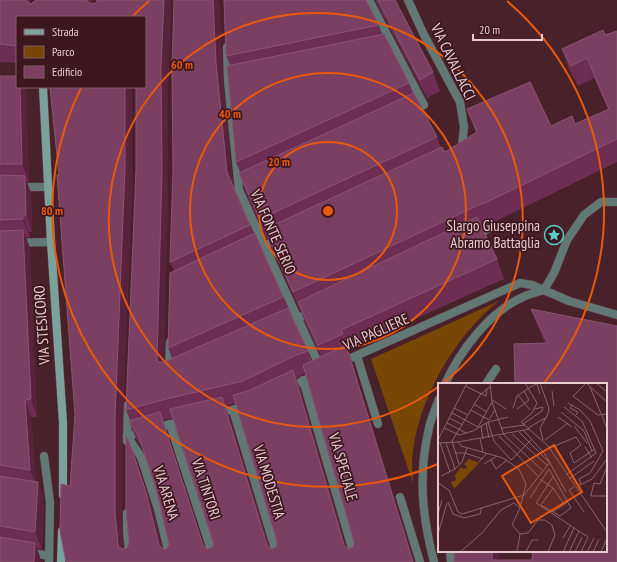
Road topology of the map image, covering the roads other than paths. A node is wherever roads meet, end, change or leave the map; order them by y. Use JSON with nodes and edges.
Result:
{"nodes":[{"id":1,"x":368,"y":0,"type":"edge"},
{"id":2,"x":408,"y":0,"type":"edge"},
{"id":3,"x":226,"y":37,"type":"edge"},
{"id":4,"x":45,"y":91,"type":"edge"},
{"id":5,"x":403,"y":115,"type":"edge"},
{"id":6,"x":453,"y":159,"type":"edge"},
{"id":7,"x":0,"y":187,"type":"edge"},
{"id":8,"x":48,"y":187,"type":"junction"},
{"id":9,"x":617,"y":202,"type":"edge"},
{"id":10,"x":490,"y":228,"type":"dead end"},
{"id":11,"x":286,"y":236,"type":"edge"},
{"id":12,"x":469,"y":238,"type":"edge"},
{"id":13,"x":50,"y":242,"type":"junction"},
{"id":14,"x":0,"y":243,"type":"edge"},
{"id":15,"x":264,"y":246,"type":"junction"},
{"id":16,"x":243,"y":256,"type":"edge"},
{"id":17,"x":544,"y":290,"type":"junction"},
{"id":18,"x":319,"y":309,"type":"edge"},
{"id":19,"x":617,"y":316,"type":"edge"},
{"id":20,"x":298,"y":319,"type":"junction"},
{"id":21,"x":276,"y":328,"type":"edge"},
{"id":22,"x":170,"y":336,"type":"edge"},
{"id":23,"x":357,"y":356,"type":"junction"},
{"id":24,"x":329,"y":369,"type":"junction"},
{"id":25,"x":496,"y":370,"type":"dead end"},
{"id":26,"x":176,"y":373,"type":"edge"},
{"id":27,"x":303,"y":380,"type":"junction"},
{"id":28,"x":445,"y":383,"type":"edge"},
{"id":29,"x":487,"y":383,"type":"edge"},
{"id":30,"x":278,"y":392,"type":"edge"},
{"id":31,"x":128,"y":396,"type":"edge"},
{"id":32,"x":438,"y":402,"type":"edge"},
{"id":33,"x":252,"y":405,"type":"edge"},
{"id":34,"x":233,"y":410,"type":"junction"},
{"id":35,"x":205,"y":416,"type":"edge"},
{"id":36,"x":191,"y":419,"type":"edge"},
{"id":37,"x":170,"y":424,"type":"junction"},
{"id":38,"x":378,"y":424,"type":"dead end"},
{"id":39,"x":127,"y":436,"type":"junction"},
{"id":40,"x":127,"y":452,"type":"edge"},
{"id":41,"x":44,"y":456,"type":"dead end"},
{"id":42,"x":400,"y":497,"type":"dead end"},
{"id":43,"x":63,"y":500,"type":"edge"},
{"id":44,"x":127,"y":508,"type":"edge"},
{"id":45,"x":62,"y":523,"type":"edge"},
{"id":46,"x":21,"y":551,"type":"edge"},
{"id":47,"x":450,"y":552,"type":"edge"},
{"id":48,"x":49,"y":559,"type":"edge"},
{"id":49,"x":61,"y":562,"type":"edge"},
{"id":50,"x":130,"y":562,"type":"edge"},
{"id":51,"x":171,"y":562,"type":"edge"},
{"id":52,"x":215,"y":562,"type":"edge"},
{"id":53,"x":279,"y":562,"type":"edge"},
{"id":54,"x":356,"y":562,"type":"edge"},
{"id":55,"x":420,"y":562,"type":"edge"},
{"id":56,"x":434,"y":562,"type":"edge"},
{"id":57,"x":451,"y":562,"type":"edge"}],
"edges":[{"from":1,"to":5,"type":"street"},
{"from":2,"to":6,"type":"street","name":"VIA CAVALLACCI"},
{"from":3,"to":15,"type":"street","name":"VIA FONTE SERIO"},
{"from":4,"to":8,"type":"street","name":"VIA STESICORO"},
{"from":7,"to":8,"type":"street"},
{"from":8,"to":13,"type":"street","name":"VIA STESICORO"},
{"from":9,"to":17,"type":"street"},
{"from":10,"to":12,"type":"street"},
{"from":11,"to":15,"type":"street"},
{"from":13,"to":14,"type":"street"},
{"from":13,"to":43,"type":"street","name":"VIA STESICORO"},
{"from":15,"to":16,"type":"street"},
{"from":15,"to":20,"type":"street","name":"VIA FONTE SERIO"},
{"from":17,"to":19,"type":"street","name":"VIA PAGLIERE"},
{"from":17,"to":23,"type":"street","name":"VIA PAGLIERE"},
{"from":17,"to":28,"type":"street"},
{"from":18,"to":20,"type":"street"},
{"from":20,"to":21,"type":"street"},
{"from":20,"to":24,"type":"street","name":"VIA FONTE SERIO"},
{"from":22,"to":26,"type":"street"},
{"from":23,"to":24,"type":"street","name":"VIA PAGLIERE"},
{"from":23,"to":38,"type":"street"},
{"from":24,"to":27,"type":"street","name":"VIA PAGLIERE"},
{"from":25,"to":29,"type":"street"},
{"from":27,"to":30,"type":"street","name":"VIA PAGLIERE"},
{"from":27,"to":54,"type":"street","name":"VIA SPECIALE"},
{"from":31,"to":39,"type":"street"},
{"from":32,"to":56,"type":"street"},
{"from":33,"to":34,"type":"street"},
{"from":34,"to":35,"type":"street"},
{"from":34,"to":53,"type":"street","name":"VIA MODESTIA"},
{"from":36,"to":37,"type":"street"},
{"from":37,"to":39,"type":"street"},
{"from":37,"to":52,"type":"street","name":"VIA TINTORI"},
{"from":39,"to":40,"type":"street"},
{"from":39,"to":51,"type":"street","name":"VIA ARENA"},
{"from":41,"to":48,"type":"street"},
{"from":42,"to":55,"type":"street"},
{"from":44,"to":50,"type":"street"},
{"from":45,"to":49,"type":"street"},
{"from":46,"to":48,"type":"street"},
{"from":47,"to":57,"type":"street"}]}
